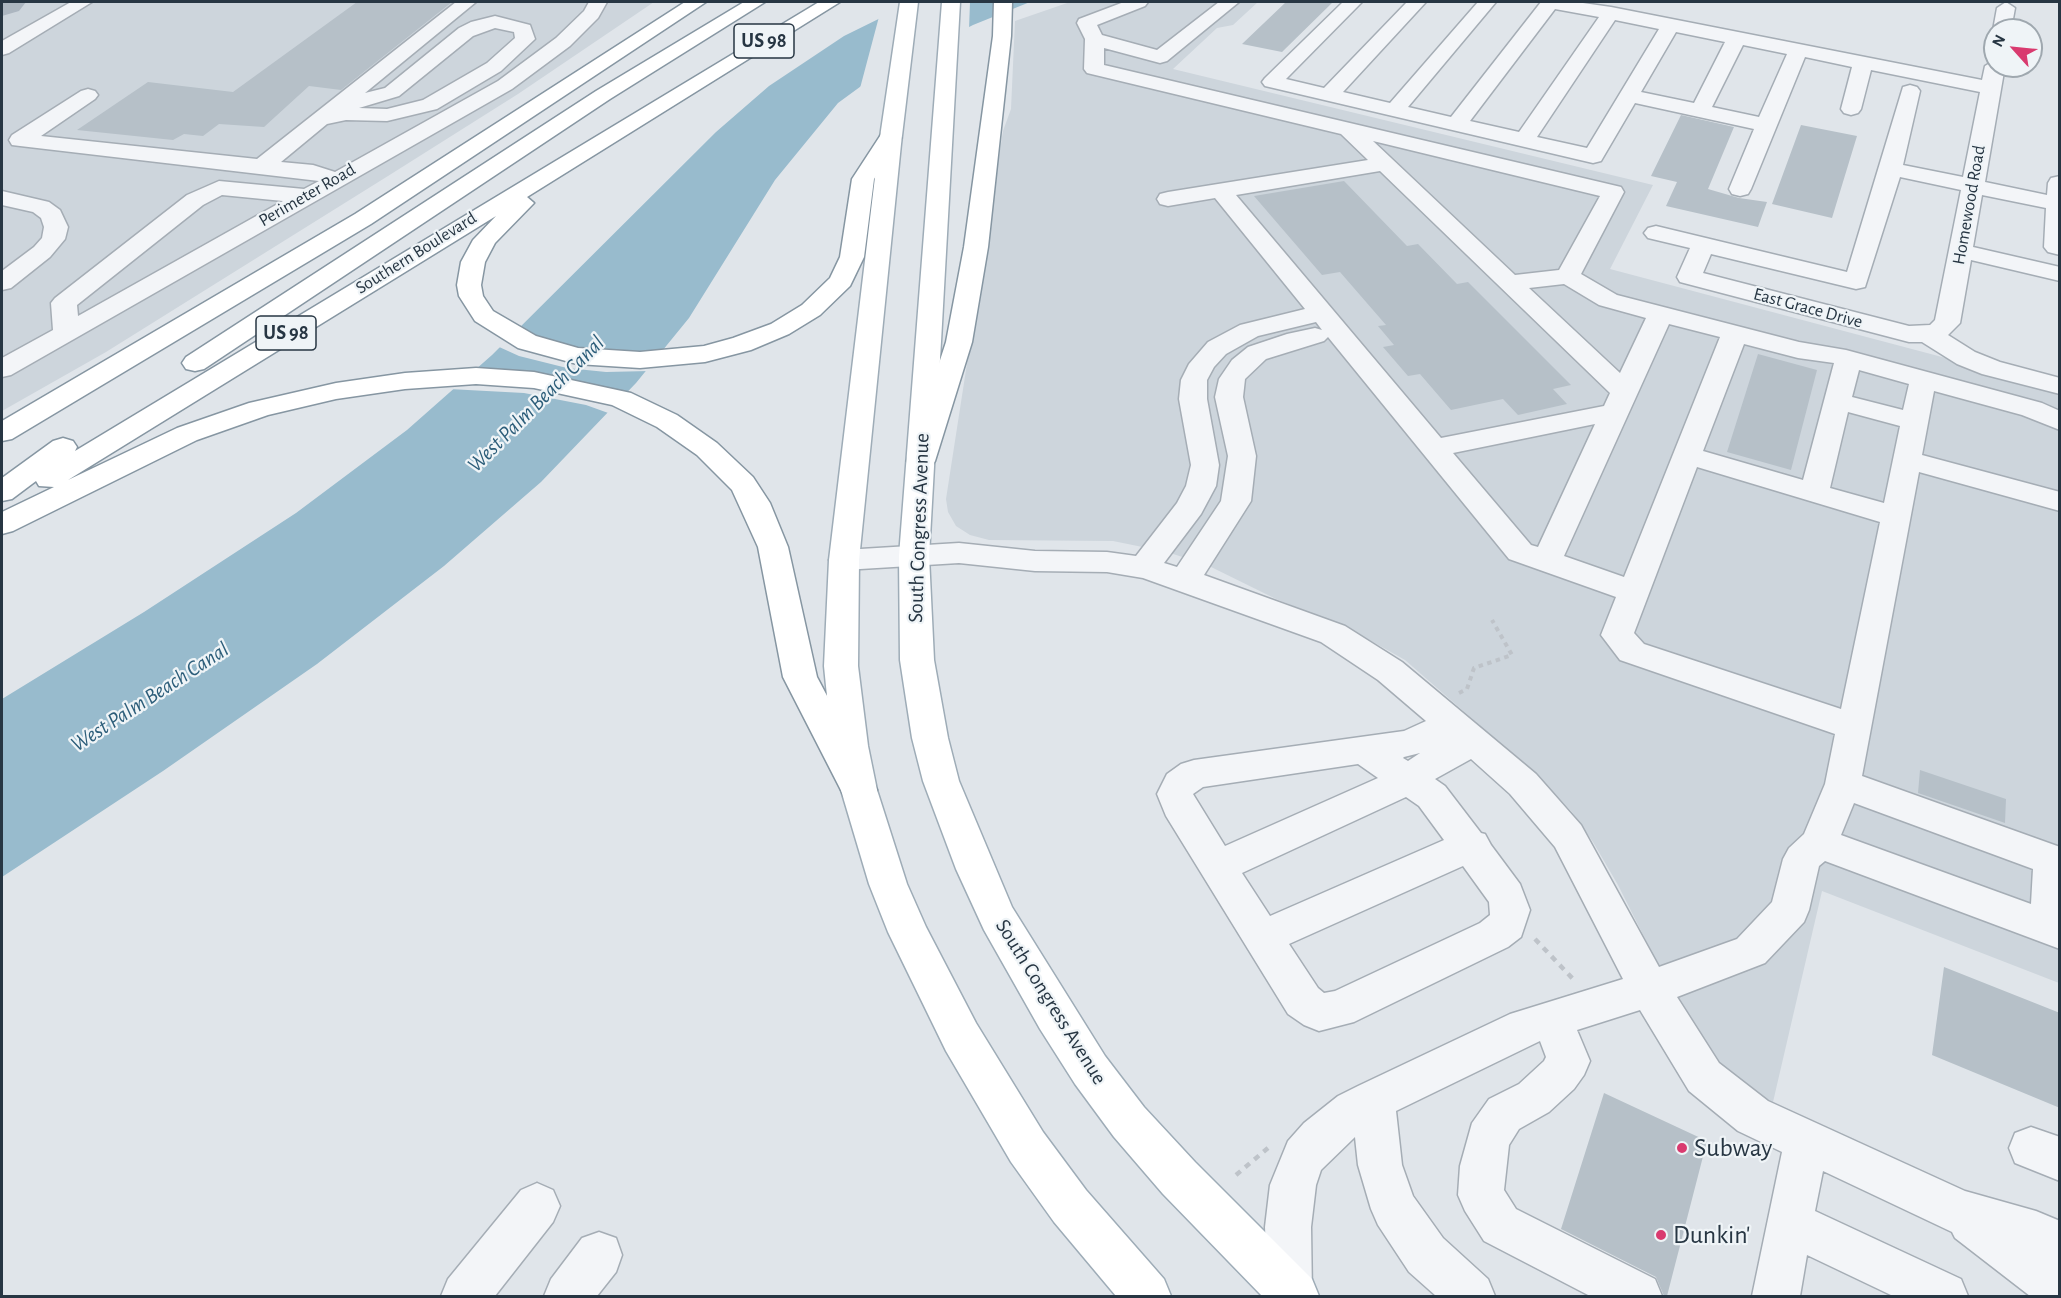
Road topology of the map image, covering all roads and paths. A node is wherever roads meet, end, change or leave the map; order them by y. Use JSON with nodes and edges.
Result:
{"nodes":[{"id":1,"x":84,"y":2,"type":"edge"},
{"id":2,"x":467,"y":2,"type":"edge"},
{"id":3,"x":597,"y":2,"type":"edge"},
{"id":4,"x":663,"y":2,"type":"edge"},
{"id":5,"x":697,"y":2,"type":"edge"},
{"id":6,"x":756,"y":2,"type":"edge"},
{"id":7,"x":831,"y":2,"type":"edge"},
{"id":8,"x":909,"y":2,"type":"edge"},
{"id":9,"x":951,"y":2,"type":"edge"},
{"id":10,"x":1003,"y":2,"type":"edge"},
{"id":11,"x":1139,"y":2,"type":"edge"},
{"id":12,"x":1230,"y":2,"type":"edge"},
{"id":13,"x":1353,"y":2,"type":"edge"},
{"id":14,"x":1417,"y":2,"type":"edge"},
{"id":15,"x":1487,"y":2,"type":"edge"},
{"id":16,"x":1550,"y":2,"type":"edge"},
{"id":17,"x":2006,"y":8,"type":"dead end"},
{"id":18,"x":1611,"y":14,"type":"junction"},
{"id":19,"x":2004,"y":18,"type":"edge"},
{"id":20,"x":1671,"y":25,"type":"junction"},
{"id":21,"x":1737,"y":38,"type":"junction"},
{"id":22,"x":1095,"y":39,"type":"junction"},
{"id":23,"x":2,"y":49,"type":"edge"},
{"id":24,"x":1798,"y":50,"type":"junction"},
{"id":25,"x":1863,"y":63,"type":"junction"},
{"id":26,"x":1983,"y":76,"type":"edge"},
{"id":27,"x":1993,"y":78,"type":"edge"},
{"id":28,"x":1911,"y":91,"type":"dead end"},
{"id":29,"x":88,"y":95,"type":"dead end"},
{"id":30,"x":1329,"y":95,"type":"junction"},
{"id":31,"x":1629,"y":96,"type":"junction"},
{"id":32,"x":546,"y":100,"type":"junction"},
{"id":33,"x":1851,"y":109,"type":"dead end"},
{"id":34,"x":1395,"y":110,"type":"junction"},
{"id":35,"x":1700,"y":111,"type":"junction"},
{"id":36,"x":328,"y":114,"type":"junction"},
{"id":37,"x":1457,"y":124,"type":"junction"},
{"id":38,"x":1766,"y":125,"type":"junction"},
{"id":39,"x":1348,"y":129,"type":"junction"},
{"id":40,"x":890,"y":138,"type":"junction"},
{"id":41,"x":1524,"y":140,"type":"junction"},
{"id":42,"x":571,"y":158,"type":"junction"},
{"id":43,"x":1383,"y":164,"type":"junction"},
{"id":44,"x":262,"y":166,"type":"junction"},
{"id":45,"x":1891,"y":169,"type":"junction"},
{"id":46,"x":335,"y":179,"type":"junction"},
{"id":47,"x":1973,"y":186,"type":"junction"},
{"id":48,"x":1740,"y":189,"type":"dead end"},
{"id":49,"x":1220,"y":190,"type":"junction"},
{"id":50,"x":2059,"y":193,"type":"edge"},
{"id":51,"x":304,"y":196,"type":"junction"},
{"id":52,"x":2,"y":198,"type":"edge"},
{"id":53,"x":1168,"y":199,"type":"dead end"},
{"id":54,"x":1656,"y":233,"type":"dead end"},
{"id":55,"x":1704,"y":245,"type":"junction"},
{"id":56,"x":2060,"y":248,"type":"edge"},
{"id":57,"x":1961,"y":251,"type":"junction"},
{"id":58,"x":2060,"y":274,"type":"edge"},
{"id":59,"x":1568,"y":276,"type":"junction"},
{"id":60,"x":2,"y":283,"type":"edge"},
{"id":61,"x":1510,"y":283,"type":"junction"},
{"id":62,"x":1660,"y":314,"type":"junction"},
{"id":63,"x":1329,"y":322,"type":"junction"},
{"id":64,"x":66,"y":333,"type":"junction"},
{"id":65,"x":1735,"y":333,"type":"junction"},
{"id":66,"x":1928,"y":334,"type":"junction"},
{"id":67,"x":1230,"y":339,"type":"junction"},
{"id":68,"x":1257,"y":353,"type":"junction"},
{"id":69,"x":1848,"y":359,"type":"junction"},
{"id":70,"x":2,"y":369,"type":"edge"},
{"id":71,"x":1923,"y":380,"type":"junction"},
{"id":72,"x":2060,"y":386,"type":"edge"},
{"id":73,"x":1837,"y":401,"type":"junction"},
{"id":74,"x":1619,"y":402,"type":"junction"},
{"id":75,"x":1233,"y":414,"type":"junction"},
{"id":76,"x":1197,"y":416,"type":"junction"},
{"id":77,"x":1915,"y":422,"type":"junction"},
{"id":78,"x":2060,"y":422,"type":"edge"},
{"id":79,"x":2,"y":433,"type":"edge"},
{"id":80,"x":1434,"y":448,"type":"junction"},
{"id":81,"x":1688,"y":455,"type":"junction"},
{"id":82,"x":1907,"y":460,"type":"junction"},
{"id":83,"x":921,"y":461,"type":"junction"},
{"id":84,"x":2,"y":492,"type":"edge"},
{"id":85,"x":1814,"y":493,"type":"junction"},
{"id":86,"x":2060,"y":502,"type":"edge"},
{"id":87,"x":2,"y":508,"type":"edge"},
{"id":88,"x":1896,"y":517,"type":"junction"},
{"id":89,"x":2,"y":524,"type":"edge"},
{"id":90,"x":1546,"y":562,"type":"junction"},
{"id":91,"x":914,"y":565,"type":"junction"},
{"id":92,"x":844,"y":568,"type":"junction"},
{"id":93,"x":1144,"y":568,"type":"junction"},
{"id":94,"x":1185,"y":580,"type":"junction"},
{"id":95,"x":1634,"y":592,"type":"junction"},
{"id":96,"x":1492,"y":620,"type":"dead end"},
{"id":97,"x":1453,"y":724,"type":"junction"},
{"id":98,"x":1854,"y":728,"type":"junction"},
{"id":99,"x":1364,"y":750,"type":"junction"},
{"id":100,"x":1408,"y":780,"type":"junction"},
{"id":101,"x":1844,"y":784,"type":"junction"},
{"id":102,"x":859,"y":790,"type":"junction"},
{"id":103,"x":1819,"y":843,"type":"junction"},
{"id":104,"x":1472,"y":845,"type":"junction"},
{"id":105,"x":2056,"y":860,"type":"edge"},
{"id":106,"x":1218,"y":867,"type":"junction"},
{"id":107,"x":1507,"y":925,"type":"junction"},
{"id":108,"x":2054,"y":930,"type":"edge"},
{"id":109,"x":1263,"y":937,"type":"junction"},
{"id":110,"x":1580,"y":986,"type":"dead end"},
{"id":111,"x":1649,"y":989,"type":"junction"},
{"id":112,"x":1552,"y":1019,"type":"junction"},
{"id":113,"x":1373,"y":1100,"type":"junction"},
{"id":114,"x":1806,"y":1141,"type":"junction"},
{"id":115,"x":537,"y":1206,"type":"dead end"},
{"id":116,"x":1790,"y":1223,"type":"junction"},
{"id":117,"x":599,"y":1255,"type":"dead end"},
{"id":118,"x":2049,"y":1279,"type":"edge"},
{"id":119,"x":1292,"y":1294,"type":"edge"},
{"id":120,"x":465,"y":1296,"type":"edge"},
{"id":121,"x":568,"y":1296,"type":"edge"},
{"id":122,"x":1146,"y":1296,"type":"edge"},
{"id":123,"x":1471,"y":1296,"type":"edge"},
{"id":124,"x":1638,"y":1296,"type":"edge"},
{"id":125,"x":1776,"y":1296,"type":"edge"},
{"id":126,"x":1944,"y":1296,"type":"edge"}],
"edges":[{"from":1,"to":23,"type":"street"},
{"from":2,"to":36,"type":"street"},
{"from":3,"to":46,"type":"street","name":"Perimeter Road"},
{"from":4,"to":32,"type":"main road"},
{"from":5,"to":32,"type":"main road","number":"US 98"},
{"from":6,"to":84,"type":"main road"},
{"from":7,"to":42,"type":"main road","name":"Southern Boulevard","number":"US 98"},
{"from":8,"to":40,"type":"main road"},
{"from":9,"to":83,"type":"main road","name":"South Congress Avenue"},
{"from":10,"to":83,"type":"main road"},
{"from":11,"to":22,"type":"street"},
{"from":12,"to":22,"type":"street"},
{"from":13,"to":30,"type":"street"},
{"from":14,"to":30,"type":"street"},
{"from":15,"to":34,"type":"street"},
{"from":16,"to":18,"type":"street"},
{"from":16,"to":37,"type":"street"},
{"from":17,"to":19,"type":"street"},
{"from":18,"to":20,"type":"street"},
{"from":18,"to":41,"type":"street"},
{"from":20,"to":21,"type":"street"},
{"from":20,"to":31,"type":"street"},
{"from":21,"to":24,"type":"street"},
{"from":21,"to":35,"type":"street"},
{"from":22,"to":39,"type":"street"},
{"from":24,"to":25,"type":"street"},
{"from":24,"to":38,"type":"street"},
{"from":25,"to":26,"type":"street"},
{"from":25,"to":33,"type":"street"},
{"from":27,"to":47,"type":"street","name":"Homewood Road"},
{"from":28,"to":45,"type":"street"},
{"from":29,"to":44,"type":"street"},
{"from":30,"to":34,"type":"street"},
{"from":31,"to":35,"type":"street"},
{"from":31,"to":41,"type":"street"},
{"from":32,"to":79,"type":"main road","number":"US 98"},
{"from":34,"to":37,"type":"street"},
{"from":35,"to":38,"type":"street"},
{"from":36,"to":36,"type":"street"},
{"from":36,"to":44,"type":"street"},
{"from":37,"to":41,"type":"street"},
{"from":38,"to":48,"type":"street"},
{"from":39,"to":43,"type":"street"},
{"from":39,"to":59,"type":"street"},
{"from":40,"to":42,"type":"main road"},
{"from":40,"to":92,"type":"main road"},
{"from":42,"to":87,"type":"main road","name":"Southern Boulevard","number":"US 98"},
{"from":43,"to":49,"type":"street"},
{"from":43,"to":61,"type":"street"},
{"from":44,"to":46,"type":"street"},
{"from":45,"to":47,"type":"street"},
{"from":45,"to":55,"type":"street"},
{"from":46,"to":51,"type":"street","name":"Perimeter Road"},
{"from":47,"to":50,"type":"street"},
{"from":47,"to":57,"type":"street","name":"Homewood Road"},
{"from":49,"to":53,"type":"street"},
{"from":49,"to":63,"type":"street"},
{"from":50,"to":56,"type":"street"},
{"from":51,"to":64,"type":"street","name":"Perimeter Road"},
{"from":51,"to":64,"type":"street"},
{"from":52,"to":60,"type":"street"},
{"from":54,"to":55,"type":"street"},
{"from":55,"to":66,"type":"street","name":"East Grace Drive"},
{"from":57,"to":58,"type":"street"},
{"from":57,"to":66,"type":"street","name":"Homewood Road"},
{"from":59,"to":61,"type":"street"},
{"from":59,"to":62,"type":"street"},
{"from":61,"to":74,"type":"street"},
{"from":62,"to":65,"type":"street"},
{"from":62,"to":74,"type":"street"},
{"from":63,"to":67,"type":"street"},
{"from":63,"to":68,"type":"street"},
{"from":63,"to":80,"type":"street"},
{"from":64,"to":70,"type":"street","name":"Perimeter Road"},
{"from":65,"to":69,"type":"street"},
{"from":65,"to":81,"type":"street"},
{"from":66,"to":72,"type":"street"},
{"from":67,"to":68,"type":"street"},
{"from":67,"to":76,"type":"street"},
{"from":68,"to":75,"type":"street"},
{"from":69,"to":71,"type":"street"},
{"from":69,"to":73,"type":"street"},
{"from":71,"to":77,"type":"street"},
{"from":71,"to":78,"type":"street"},
{"from":73,"to":77,"type":"street"},
{"from":73,"to":85,"type":"street"},
{"from":74,"to":80,"type":"street"},
{"from":74,"to":90,"type":"street"},
{"from":75,"to":76,"type":"street"},
{"from":75,"to":94,"type":"street"},
{"from":76,"to":93,"type":"street"},
{"from":77,"to":82,"type":"street"},
{"from":80,"to":90,"type":"street"},
{"from":81,"to":85,"type":"street"},
{"from":81,"to":95,"type":"street"},
{"from":82,"to":86,"type":"street"},
{"from":82,"to":88,"type":"street"},
{"from":83,"to":91,"type":"main road","name":"South Congress Avenue"},
{"from":85,"to":88,"type":"street"},
{"from":88,"to":98,"type":"street"},
{"from":89,"to":102,"type":"main road"},
{"from":90,"to":95,"type":"street"},
{"from":91,"to":92,"type":"street"},
{"from":91,"to":93,"type":"street"},
{"from":91,"to":119,"type":"main road","name":"South Congress Avenue"},
{"from":92,"to":102,"type":"main road"},
{"from":93,"to":94,"type":"street"},
{"from":94,"to":97,"type":"street"},
{"from":95,"to":98,"type":"street"},
{"from":96,"to":97,"type":"path"},
{"from":97,"to":99,"type":"street"},
{"from":97,"to":100,"type":"street"},
{"from":97,"to":111,"type":"street"},
{"from":98,"to":101,"type":"street"},
{"from":99,"to":100,"type":"street"},
{"from":99,"to":106,"type":"street"},
{"from":100,"to":104,"type":"street"},
{"from":100,"to":106,"type":"street"},
{"from":101,"to":103,"type":"street"},
{"from":101,"to":105,"type":"street"},
{"from":102,"to":122,"type":"main road"},
{"from":103,"to":108,"type":"street"},
{"from":103,"to":111,"type":"street"},
{"from":104,"to":107,"type":"street"},
{"from":104,"to":109,"type":"street"},
{"from":105,"to":108,"type":"street"},
{"from":106,"to":109,"type":"street"},
{"from":107,"to":109,"type":"street"},
{"from":107,"to":110,"type":"path"},
{"from":111,"to":112,"type":"street"},
{"from":111,"to":114,"type":"street"},
{"from":112,"to":113,"type":"street"},
{"from":112,"to":124,"type":"street"},
{"from":113,"to":119,"type":"street"},
{"from":113,"to":123,"type":"street"},
{"from":114,"to":116,"type":"street"},
{"from":114,"to":118,"type":"street"},
{"from":115,"to":120,"type":"street"},
{"from":116,"to":125,"type":"street"},
{"from":116,"to":126,"type":"street"},
{"from":117,"to":121,"type":"street"}]}
